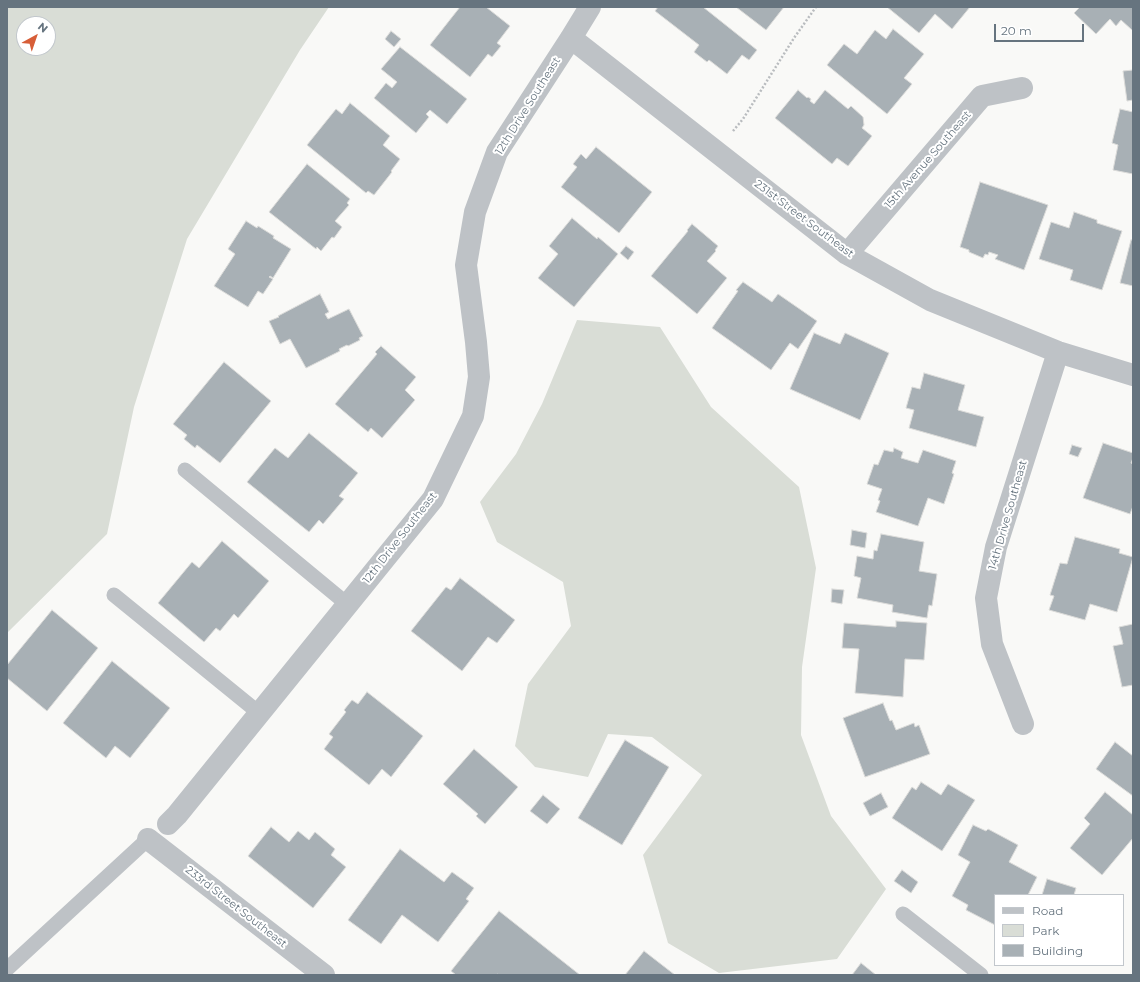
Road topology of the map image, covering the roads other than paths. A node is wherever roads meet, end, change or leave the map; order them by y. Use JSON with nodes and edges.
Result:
{"nodes":[{"id":1,"x":590,"y":7,"type":"edge"},
{"id":2,"x":571,"y":38,"type":"junction"},
{"id":3,"x":1022,"y":88,"type":"dead end"},
{"id":4,"x":846,"y":254,"type":"junction"},
{"id":5,"x":1058,"y":352,"type":"junction"},
{"id":6,"x":1133,"y":376,"type":"edge"},
{"id":7,"x":185,"y":470,"type":"dead end"},
{"id":8,"x":114,"y":595,"type":"dead end"},
{"id":9,"x":348,"y":604,"type":"junction"},
{"id":10,"x":259,"y":713,"type":"junction"},
{"id":11,"x":1023,"y":724,"type":"dead end"},
{"id":12,"x":168,"y":824,"type":"dead end"},
{"id":13,"x":148,"y":839,"type":"joint"},
{"id":14,"x":903,"y":914,"type":"dead end"},
{"id":15,"x":7,"y":969,"type":"edge"},
{"id":16,"x":324,"y":975,"type":"edge"},
{"id":17,"x":981,"y":975,"type":"edge"}],
"edges":[{"from":1,"to":2,"type":"street","name":"12th Drive Southeast"},
{"from":2,"to":4,"type":"street","name":"231st Street Southeast"},
{"from":2,"to":9,"type":"street","name":"12th Drive Southeast"},
{"from":3,"to":4,"type":"street","name":"15th Avenue Southeast"},
{"from":4,"to":5,"type":"street","name":"231st Street Southeast"},
{"from":5,"to":6,"type":"street","name":"231st Street Southeast"},
{"from":5,"to":11,"type":"street","name":"14th Drive Southeast"},
{"from":7,"to":9,"type":"lane"},
{"from":8,"to":10,"type":"lane"},
{"from":9,"to":10,"type":"street","name":"12th Drive Southeast"},
{"from":10,"to":12,"type":"street","name":"12th Drive Southeast"},
{"from":13,"to":15,"type":"lane"},
{"from":13,"to":16,"type":"street","name":"233rd Street Southeast"},
{"from":14,"to":17,"type":"lane"}]}
